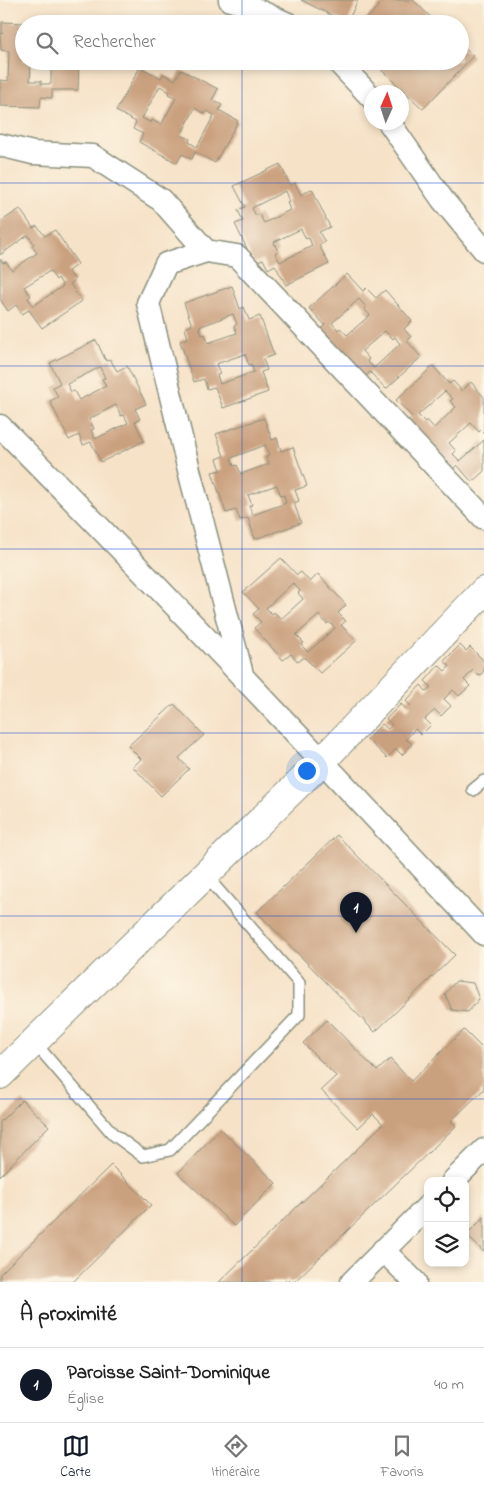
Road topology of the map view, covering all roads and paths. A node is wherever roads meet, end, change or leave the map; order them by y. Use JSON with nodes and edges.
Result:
{"nodes":[{"id":1,"x":230,"y":0,"type":"edge"},
{"id":2,"x":268,"y":15,"type":"edge"},
{"id":3,"x":346,"y":70,"type":"edge"},
{"id":4,"x":364,"y":90,"type":"edge"},
{"id":5,"x":394,"y":130,"type":"edge"},
{"id":6,"x":0,"y":145,"type":"edge"},
{"id":7,"x":484,"y":250,"type":"edge"},
{"id":8,"x":206,"y":251,"type":"junction"},
{"id":9,"x":0,"y":426,"type":"edge"},
{"id":10,"x":484,"y":518,"type":"edge"},
{"id":11,"x":484,"y":591,"type":"edge"},
{"id":12,"x":243,"y":678,"type":"junction"},
{"id":13,"x":322,"y":761,"type":"junction"},
{"id":14,"x":484,"y":781,"type":"edge"},
{"id":15,"x":473,"y":790,"type":"dead end"},
{"id":16,"x":205,"y":875,"type":"junction"},
{"id":17,"x":484,"y":934,"type":"edge"},
{"id":18,"x":34,"y":1042,"type":"junction"},
{"id":19,"x":0,"y":1075,"type":"edge"},
{"id":20,"x":484,"y":1150,"type":"edge"},
{"id":21,"x":457,"y":1177,"type":"edge"},
{"id":22,"x":424,"y":1210,"type":"edge"},
{"id":23,"x":383,"y":1250,"type":"junction"},
{"id":24,"x":352,"y":1282,"type":"edge"},
{"id":25,"x":415,"y":1282,"type":"edge"}],
"edges":[{"from":1,"to":2,"type":"street"},
{"from":3,"to":4,"type":"street"},
{"from":5,"to":7,"type":"street"},
{"from":6,"to":8,"type":"street"},
{"from":8,"to":10,"type":"street"},
{"from":8,"to":12,"type":"street"},
{"from":9,"to":12,"type":"street"},
{"from":11,"to":13,"type":"street"},
{"from":12,"to":13,"type":"street"},
{"from":13,"to":16,"type":"street"},
{"from":13,"to":17,"type":"street"},
{"from":14,"to":15,"type":"lane"},
{"from":16,"to":18,"type":"street"},
{"from":16,"to":18,"type":"lane"},
{"from":18,"to":19,"type":"street"},
{"from":20,"to":21,"type":"street"},
{"from":22,"to":23,"type":"street"},
{"from":23,"to":24,"type":"street"},
{"from":23,"to":25,"type":"street"}]}
